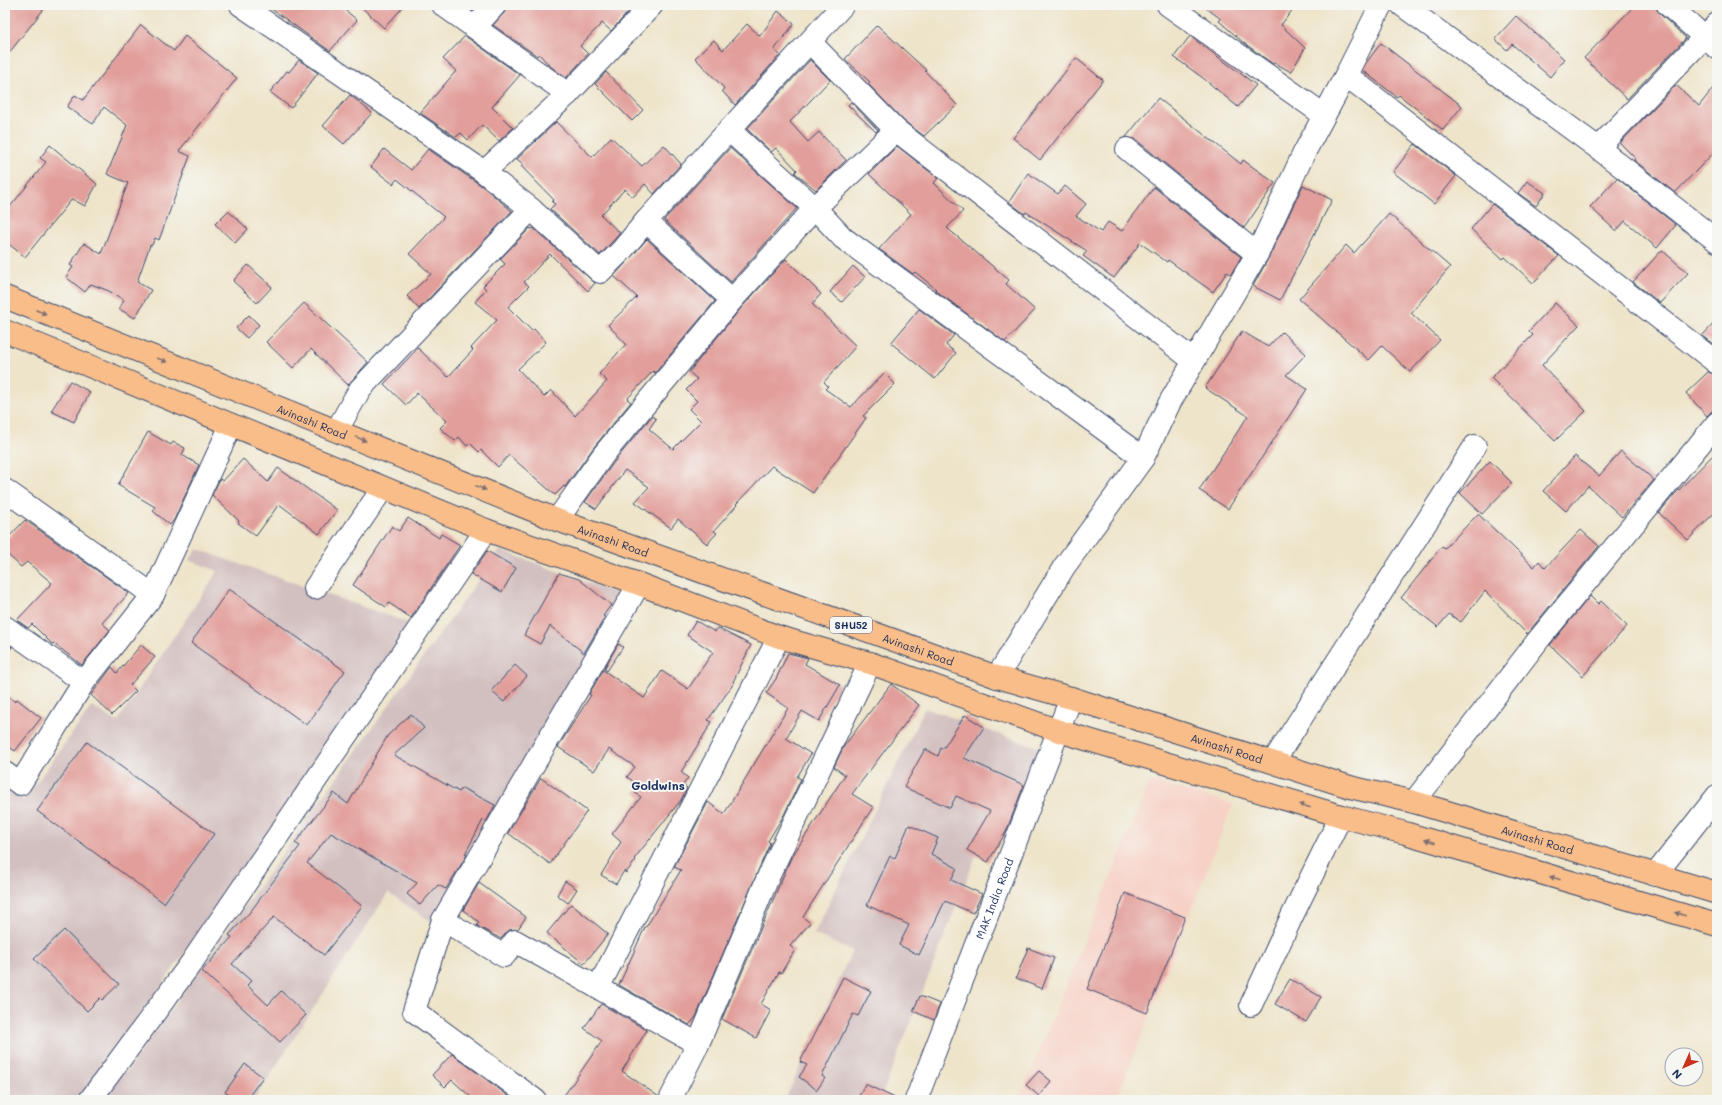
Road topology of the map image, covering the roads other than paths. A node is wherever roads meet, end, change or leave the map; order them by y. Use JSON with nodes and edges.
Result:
{"nodes":[{"id":1,"x":241,"y":5,"type":"edge"},
{"id":2,"x":443,"y":5,"type":"edge"},
{"id":3,"x":495,"y":5,"type":"edge"},
{"id":4,"x":652,"y":5,"type":"edge"},
{"id":5,"x":843,"y":5,"type":"edge"},
{"id":6,"x":1168,"y":5,"type":"edge"},
{"id":7,"x":1381,"y":5,"type":"edge"},
{"id":8,"x":1402,"y":5,"type":"edge"},
{"id":9,"x":1668,"y":5,"type":"edge"},
{"id":10,"x":475,"y":27,"type":"junction"},
{"id":11,"x":1713,"y":36,"type":"edge"},
{"id":12,"x":810,"y":42,"type":"junction"},
{"id":13,"x":1346,"y":75,"type":"junction"},
{"id":14,"x":568,"y":94,"type":"junction"},
{"id":15,"x":1324,"y":115,"type":"junction"},
{"id":16,"x":729,"y":130,"type":"junction"},
{"id":17,"x":896,"y":130,"type":"junction"},
{"id":18,"x":1598,"y":148,"type":"junction"},
{"id":19,"x":1127,"y":149,"type":"dead end"},
{"id":20,"x":484,"y":172,"type":"junction"},
{"id":21,"x":815,"y":208,"type":"junction"},
{"id":22,"x":531,"y":209,"type":"junction"},
{"id":23,"x":646,"y":221,"type":"junction"},
{"id":24,"x":1717,"y":241,"type":"edge"},
{"id":25,"x":1257,"y":254,"type":"junction"},
{"id":26,"x":5,"y":297,"type":"edge"},
{"id":27,"x":732,"y":300,"type":"junction"},
{"id":28,"x":5,"y":331,"type":"edge"},
{"id":29,"x":1194,"y":361,"type":"junction"},
{"id":30,"x":1717,"y":363,"type":"edge"},
{"id":31,"x":1717,"y":423,"type":"edge"},
{"id":32,"x":231,"y":425,"type":"junction"},
{"id":33,"x":336,"y":430,"type":"junction"},
{"id":34,"x":1475,"y":446,"type":"dead end"},
{"id":35,"x":1143,"y":458,"type":"junction"},
{"id":36,"x":383,"y":488,"type":"junction"},
{"id":37,"x":5,"y":490,"type":"edge"},
{"id":38,"x":557,"y":520,"type":"junction"},
{"id":39,"x":486,"y":530,"type":"junction"},
{"id":40,"x":639,"y":584,"type":"junction"},
{"id":41,"x":315,"y":588,"type":"dead end"},
{"id":42,"x":153,"y":595,"type":"junction"},
{"id":43,"x":5,"y":627,"type":"edge"},
{"id":44,"x":779,"y":637,"type":"junction"},
{"id":45,"x":870,"y":663,"type":"junction"},
{"id":46,"x":997,"y":677,"type":"junction"},
{"id":47,"x":84,"y":682,"type":"junction"},
{"id":48,"x":1071,"y":698,"type":"junction"},
{"id":49,"x":1059,"y":731,"type":"junction"},
{"id":50,"x":1273,"y":762,"type":"junction"},
{"id":51,"x":5,"y":773,"type":"edge"},
{"id":52,"x":1717,"y":796,"type":"edge"},
{"id":53,"x":1414,"y":802,"type":"junction"},
{"id":54,"x":1341,"y":816,"type":"junction"},
{"id":55,"x":1655,"y":875,"type":"junction"},
{"id":56,"x":1717,"y":893,"type":"edge"},
{"id":57,"x":443,"y":920,"type":"junction"},
{"id":58,"x":1717,"y":925,"type":"edge"},
{"id":59,"x":598,"y":988,"type":"junction"},
{"id":60,"x":1251,"y":1005,"type":"dead end"},
{"id":61,"x":698,"y":1044,"type":"junction"},
{"id":62,"x":671,"y":1098,"type":"dead end"},
{"id":63,"x":90,"y":1100,"type":"edge"},
{"id":64,"x":535,"y":1100,"type":"edge"},
{"id":65,"x":916,"y":1100,"type":"edge"}],
"edges":[{"from":1,"to":20,"type":"street"},
{"from":2,"to":10,"type":"street"},
{"from":3,"to":10,"type":"street"},
{"from":4,"to":14,"type":"street"},
{"from":5,"to":12,"type":"street"},
{"from":6,"to":15,"type":"street"},
{"from":7,"to":13,"type":"street"},
{"from":8,"to":18,"type":"street"},
{"from":9,"to":11,"type":"street"},
{"from":10,"to":14,"type":"street"},
{"from":11,"to":18,"type":"street"},
{"from":12,"to":16,"type":"street"},
{"from":12,"to":17,"type":"street"},
{"from":13,"to":15,"type":"street"},
{"from":13,"to":30,"type":"street"},
{"from":14,"to":20,"type":"street"},
{"from":15,"to":25,"type":"street"},
{"from":16,"to":21,"type":"street"},
{"from":16,"to":23,"type":"street"},
{"from":17,"to":21,"type":"street"},
{"from":17,"to":29,"type":"street"},
{"from":18,"to":24,"type":"street"},
{"from":19,"to":25,"type":"street"},
{"from":20,"to":22,"type":"street"},
{"from":21,"to":27,"type":"street"},
{"from":21,"to":35,"type":"street"},
{"from":22,"to":23,"type":"street"},
{"from":22,"to":33,"type":"street"},
{"from":23,"to":27,"type":"street"},
{"from":25,"to":29,"type":"street"},
{"from":26,"to":33,"type":"main road","name":"Avinashi Road","number":"SHU52","one_way":true},
{"from":27,"to":38,"type":"street"},
{"from":28,"to":32,"type":"main road"},
{"from":29,"to":35,"type":"street"},
{"from":31,"to":53,"type":"street"},
{"from":32,"to":36,"type":"main road"},
{"from":32,"to":42,"type":"street"},
{"from":33,"to":38,"type":"main road","name":"Avinashi Road","number":"SHU52","one_way":true},
{"from":34,"to":50,"type":"street"},
{"from":35,"to":46,"type":"street"},
{"from":36,"to":39,"type":"main road"},
{"from":36,"to":41,"type":"street"},
{"from":37,"to":42,"type":"street"},
{"from":38,"to":46,"type":"main road","name":"Avinashi Road","number":"SHU52"},
{"from":39,"to":40,"type":"main road"},
{"from":39,"to":63,"type":"street"},
{"from":40,"to":44,"type":"main road"},
{"from":40,"to":57,"type":"street"},
{"from":42,"to":47,"type":"street"},
{"from":43,"to":47,"type":"street"},
{"from":44,"to":45,"type":"main road"},
{"from":44,"to":59,"type":"street"},
{"from":45,"to":49,"type":"main road"},
{"from":45,"to":61,"type":"street"},
{"from":46,"to":48,"type":"main road","name":"Avinashi Road","number":"SHU52"},
{"from":47,"to":51,"type":"street"},
{"from":48,"to":49,"type":"street","name":"MAK India Road"},
{"from":48,"to":50,"type":"main road","name":"Avinashi Road","number":"SHU52"},
{"from":54,"to":49,"type":"main road","one_way":true},
{"from":49,"to":65,"type":"street","name":"MAK India Road"},
{"from":50,"to":53,"type":"main road","name":"Avinashi Road","number":"SHU52"},
{"from":52,"to":55,"type":"street"},
{"from":53,"to":55,"type":"main road","name":"Avinashi Road","number":"SHU52"},
{"from":58,"to":54,"type":"main road","one_way":true},
{"from":54,"to":60,"type":"street"},
{"from":55,"to":56,"type":"main road","name":"Avinashi Road","number":"SHU52"},
{"from":57,"to":59,"type":"street"},
{"from":57,"to":64,"type":"street"},
{"from":59,"to":61,"type":"street"},
{"from":61,"to":62,"type":"street"}]}
